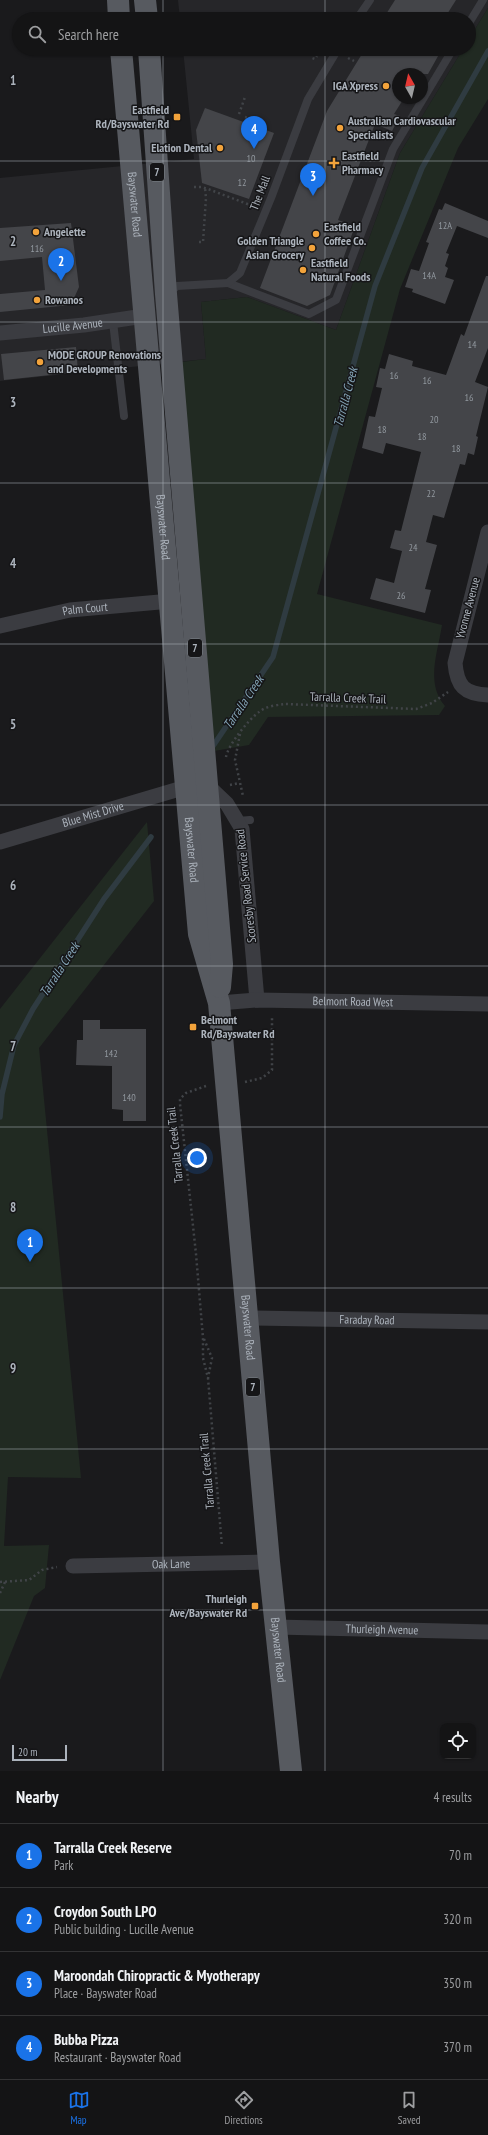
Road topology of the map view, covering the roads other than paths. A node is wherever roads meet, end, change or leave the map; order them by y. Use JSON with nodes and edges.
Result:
{"nodes":[{"id":1,"x":118,"y":0,"type":"edge"},
{"id":2,"x":145,"y":0,"type":"edge"},
{"id":3,"x":370,"y":0,"type":"edge"},
{"id":4,"x":483,"y":0,"type":"edge"},
{"id":5,"x":119,"y":12,"type":"edge"},
{"id":6,"x":146,"y":12,"type":"edge"},
{"id":7,"x":362,"y":12,"type":"edge"},
{"id":8,"x":476,"y":12,"type":"edge"},
{"id":9,"x":122,"y":56,"type":"edge"},
{"id":10,"x":149,"y":56,"type":"edge"},
{"id":11,"x":334,"y":56,"type":"edge"},
{"id":12,"x":449,"y":56,"type":"edge"},
{"id":13,"x":228,"y":282,"type":"junction"},
{"id":14,"x":166,"y":294,"type":"junction"},
{"id":15,"x":144,"y":316,"type":"junction"},
{"id":16,"x":113,"y":322,"type":"junction"},
{"id":17,"x":0,"y":333,"type":"edge"},
{"id":18,"x":124,"y":416,"type":"dead end"},
{"id":19,"x":488,"y":532,"type":"edge"},
{"id":20,"x":171,"y":601,"type":"junction"},
{"id":21,"x":0,"y":626,"type":"edge"},
{"id":22,"x":488,"y":695,"type":"edge"},
{"id":23,"x":207,"y":784,"type":"junction"},
{"id":24,"x":0,"y":842,"type":"edge"},
{"id":25,"x":257,"y":1000,"type":"junction"},
{"id":26,"x":219,"y":1003,"type":"junction"},
{"id":27,"x":488,"y":1004,"type":"edge"},
{"id":28,"x":247,"y":1318,"type":"junction"},
{"id":29,"x":488,"y":1322,"type":"edge"},
{"id":30,"x":269,"y":1562,"type":"junction"},
{"id":31,"x":73,"y":1566,"type":"road end"},
{"id":32,"x":276,"y":1627,"type":"junction"},
{"id":33,"x":488,"y":1632,"type":"edge"},
{"id":34,"x":291,"y":1771,"type":"edge"}],
"edges":[{"from":1,"to":5,"type":"main road"},
{"from":2,"to":6,"type":"main road"},
{"from":3,"to":7,"type":"lane"},
{"from":4,"to":8,"type":"lane"},
{"from":9,"to":15,"type":"main road","name":"Bayswater Road","number":"7"},
{"from":10,"to":14,"type":"main road","name":"Bayswater Road","number":"7"},
{"from":11,"to":13,"type":"lane","name":"The Mall"},
{"from":12,"to":13,"type":"lane"},
{"from":13,"to":14,"type":"lane"},
{"from":14,"to":15,"type":"main road"},
{"from":14,"to":23,"type":"main road","name":"Bayswater Road","number":"7"},
{"from":15,"to":16,"type":"street","name":"Lucille Avenue"},
{"from":15,"to":20,"type":"main road","name":"Bayswater Road","number":"7"},
{"from":16,"to":17,"type":"street","name":"Lucille Avenue"},
{"from":16,"to":18,"type":"lane"},
{"from":19,"to":22,"type":"street","name":"Yvonne Avenue"},
{"from":20,"to":21,"type":"street","name":"Palm Court"},
{"from":20,"to":23,"type":"main road","name":"Bayswater Road","number":"7"},
{"from":23,"to":24,"type":"street","name":"Blue Mist Drive"},
{"from":23,"to":25,"type":"street","name":"Scoresby Road Service Road"},
{"from":23,"to":26,"type":"main road","name":"Bayswater Road","number":"7"},
{"from":25,"to":26,"type":"street","name":"Belmont Road West"},
{"from":25,"to":27,"type":"street","name":"Belmont Road West"},
{"from":26,"to":28,"type":"main road","name":"Bayswater Road","number":"7"},
{"from":28,"to":29,"type":"street","name":"Faraday Road"},
{"from":28,"to":30,"type":"main road","name":"Bayswater Road","number":"7"},
{"from":30,"to":31,"type":"street","name":"Oak Lane"},
{"from":30,"to":32,"type":"main road","name":"Bayswater Road","number":"7"},
{"from":32,"to":33,"type":"street","name":"Thurleigh Avenue"},
{"from":32,"to":34,"type":"main road","name":"Bayswater Road","number":"7"}]}
